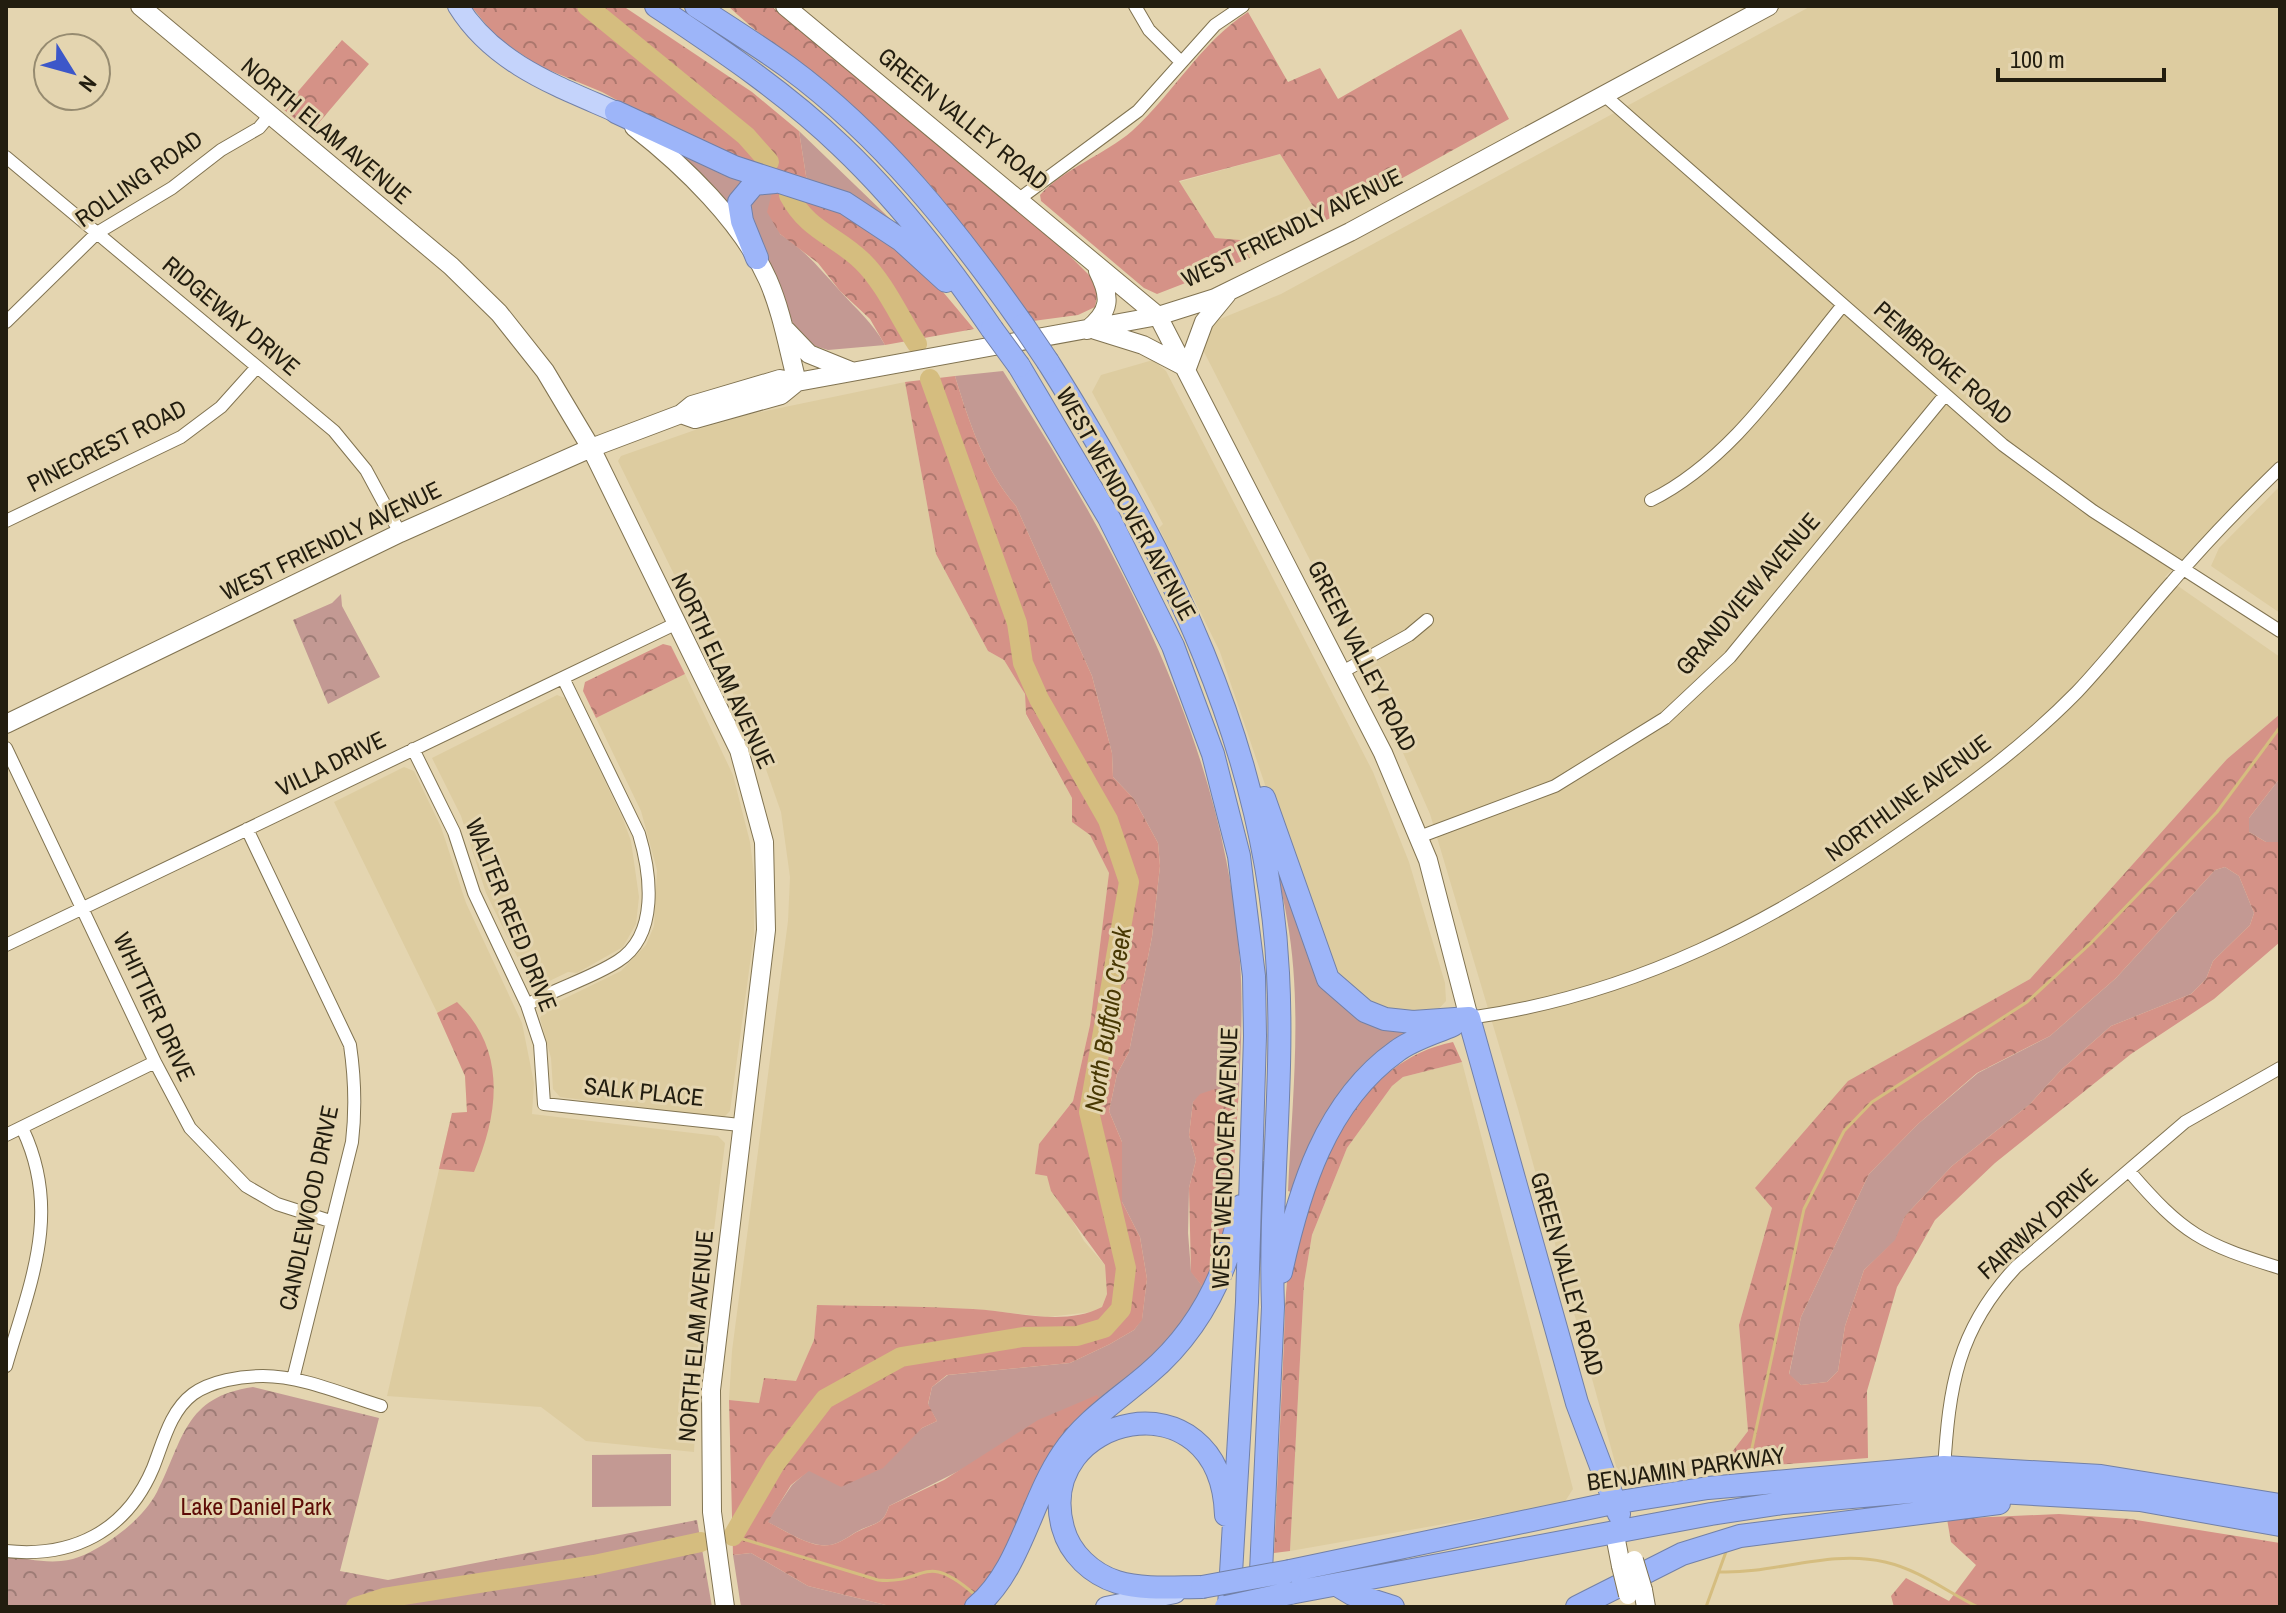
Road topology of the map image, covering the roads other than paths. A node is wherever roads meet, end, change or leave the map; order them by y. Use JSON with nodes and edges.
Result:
{"nodes":[{"id":1,"x":140,"y":6,"type":"edge"},
{"id":2,"x":458,"y":6,"type":"edge"},
{"id":3,"x":656,"y":6,"type":"edge"},
{"id":4,"x":696,"y":6,"type":"edge"},
{"id":5,"x":720,"y":6,"type":"edge"},
{"id":6,"x":785,"y":6,"type":"edge"},
{"id":7,"x":1135,"y":6,"type":"edge"},
{"id":8,"x":1243,"y":6,"type":"edge"},
{"id":9,"x":1769,"y":6,"type":"edge"},
{"id":10,"x":1180,"y":61,"type":"junction"},
{"id":11,"x":789,"y":67,"type":"junction"},
{"id":12,"x":1604,"y":95,"type":"junction"},
{"id":13,"x":616,"y":112,"type":"junction"},
{"id":14,"x":270,"y":115,"type":"junction"},
{"id":15,"x":6,"y":157,"type":"edge"},
{"id":16,"x":775,"y":182,"type":"junction"},
{"id":17,"x":1019,"y":199,"type":"junction"},
{"id":18,"x":97,"y":233,"type":"junction"},
{"id":19,"x":757,"y":258,"type":"junction"},
{"id":20,"x":1093,"y":262,"type":"junction"},
{"id":21,"x":1232,"y":290,"type":"junction"},
{"id":22,"x":1843,"y":305,"type":"junction"},
{"id":23,"x":1158,"y":316,"type":"junction"},
{"id":24,"x":6,"y":322,"type":"edge"},
{"id":25,"x":783,"y":326,"type":"junction"},
{"id":26,"x":990,"y":326,"type":"junction"},
{"id":27,"x":1090,"y":329,"type":"junction"},
{"id":28,"x":256,"y":368,"type":"junction"},
{"id":29,"x":1187,"y":368,"type":"junction"},
{"id":30,"x":853,"y":371,"type":"junction"},
{"id":31,"x":797,"y":382,"type":"junction"},
{"id":32,"x":1945,"y":395,"type":"junction"},
{"id":33,"x":591,"y":448,"type":"junction"},
{"id":34,"x":2280,"y":468,"type":"edge"},
{"id":35,"x":1651,"y":500,"type":"dead end"},
{"id":36,"x":6,"y":521,"type":"edge"},
{"id":37,"x":400,"y":533,"type":"junction"},
{"id":38,"x":2183,"y":570,"type":"junction"},
{"id":39,"x":1427,"y":620,"type":"dead end"},
{"id":40,"x":675,"y":624,"type":"junction"},
{"id":41,"x":2280,"y":631,"type":"edge"},
{"id":42,"x":1344,"y":671,"type":"junction"},
{"id":43,"x":563,"y":678,"type":"junction"},
{"id":44,"x":1229,"y":714,"type":"junction"},
{"id":45,"x":6,"y":724,"type":"edge"},
{"id":46,"x":6,"y":748,"type":"edge"},
{"id":47,"x":413,"y":749,"type":"junction"},
{"id":48,"x":247,"y":829,"type":"junction"},
{"id":49,"x":1419,"y":837,"type":"junction"},
{"id":50,"x":84,"y":908,"type":"junction"},
{"id":51,"x":6,"y":945,"type":"edge"},
{"id":52,"x":527,"y":1005,"type":"junction"},
{"id":53,"x":1469,"y":1018,"type":"junction"},
{"id":54,"x":155,"y":1062,"type":"junction"},
{"id":55,"x":2280,"y":1068,"type":"edge"},
{"id":56,"x":544,"y":1104,"type":"joint"},
{"id":57,"x":740,"y":1125,"type":"junction"},
{"id":58,"x":23,"y":1130,"type":"junction"},
{"id":59,"x":6,"y":1135,"type":"edge"},
{"id":60,"x":1251,"y":1146,"type":"junction"},
{"id":61,"x":2129,"y":1171,"type":"junction"},
{"id":62,"x":330,"y":1221,"type":"junction"},
{"id":63,"x":2280,"y":1268,"type":"edge"},
{"id":64,"x":1273,"y":1307,"type":"junction"},
{"id":65,"x":6,"y":1366,"type":"edge"},
{"id":66,"x":293,"y":1379,"type":"junction"},
{"id":67,"x":381,"y":1406,"type":"dead end"},
{"id":68,"x":1944,"y":1478,"type":"junction"},
{"id":69,"x":2064,"y":1496,"type":"junction"},
{"id":70,"x":1613,"y":1503,"type":"junction"},
{"id":71,"x":2280,"y":1505,"type":"edge"},
{"id":72,"x":2280,"y":1525,"type":"edge"},
{"id":73,"x":1621,"y":1529,"type":"junction"},
{"id":74,"x":6,"y":1551,"type":"edge"},
{"id":75,"x":1230,"y":1575,"type":"junction"},
{"id":76,"x":1290,"y":1582,"type":"junction"},
{"id":77,"x":1337,"y":1585,"type":"junction"},
{"id":78,"x":1202,"y":1587,"type":"junction"},
{"id":79,"x":1637,"y":1600,"type":"edge"},
{"id":80,"x":725,"y":1607,"type":"edge"},
{"id":81,"x":976,"y":1607,"type":"edge"},
{"id":82,"x":1106,"y":1607,"type":"edge"},
{"id":83,"x":1227,"y":1607,"type":"edge"},
{"id":84,"x":1259,"y":1607,"type":"edge"},
{"id":85,"x":1393,"y":1607,"type":"edge"},
{"id":86,"x":1577,"y":1607,"type":"edge"}],
"edges":[{"from":1,"to":14,"type":"main road","name":"NORTH ELAM AVENUE"},
{"from":2,"to":13,"type":"main road"},
{"from":3,"to":26,"type":"highway","name":"WEST WENDOVER AVENUE"},
{"from":4,"to":11,"type":"highway","name":"WEST WENDOVER AVENUE"},
{"from":5,"to":11,"type":"highway"},
{"from":6,"to":17,"type":"main road","name":"GREEN VALLEY ROAD"},
{"from":7,"to":10,"type":"street"},
{"from":8,"to":10,"type":"street"},
{"from":9,"to":12,"type":"main road","name":"WEST FRIENDLY AVENUE"},
{"from":10,"to":17,"type":"street"},
{"from":11,"to":44,"type":"highway","name":"WEST WENDOVER AVENUE","bridge":true},
{"from":12,"to":21,"type":"main road","name":"WEST FRIENDLY AVENUE"},
{"from":12,"to":22,"type":"street","name":"PEMBROKE ROAD"},
{"from":13,"to":16,"type":"highway"},
{"from":13,"to":19,"type":"main road"},
{"from":14,"to":18,"type":"street","name":"ROLLING ROAD"},
{"from":14,"to":33,"type":"main road","name":"NORTH ELAM AVENUE"},
{"from":15,"to":18,"type":"street","name":"RIDGEWAY DRIVE"},
{"from":16,"to":19,"type":"highway"},
{"from":16,"to":26,"type":"highway"},
{"from":17,"to":20,"type":"main road","name":"GREEN VALLEY ROAD"},
{"from":18,"to":24,"type":"street","name":"ROLLING ROAD"},
{"from":18,"to":28,"type":"street","name":"RIDGEWAY DRIVE"},
{"from":19,"to":25,"type":"main road"},
{"from":20,"to":23,"type":"main road","name":"GREEN VALLEY ROAD"},
{"from":20,"to":27,"type":"main road"},
{"from":21,"to":23,"type":"main road","name":"WEST FRIENDLY AVENUE"},
{"from":21,"to":29,"type":"main road"},
{"from":22,"to":32,"type":"street","name":"PEMBROKE ROAD"},
{"from":22,"to":35,"type":"street"},
{"from":23,"to":27,"type":"main road","name":"WEST FRIENDLY AVENUE"},
{"from":23,"to":29,"type":"main road","name":"GREEN VALLEY ROAD"},
{"from":25,"to":30,"type":"main road"},
{"from":25,"to":31,"type":"main road"},
{"from":26,"to":60,"type":"highway","name":"WEST WENDOVER AVENUE","bridge":true},
{"from":27,"to":29,"type":"main road"},
{"from":27,"to":30,"type":"main road","name":"WEST FRIENDLY AVENUE"},
{"from":28,"to":36,"type":"street","name":"PINECREST ROAD"},
{"from":28,"to":37,"type":"street","name":"RIDGEWAY DRIVE"},
{"from":29,"to":42,"type":"main road","name":"GREEN VALLEY ROAD"},
{"from":30,"to":31,"type":"main road","name":"WEST FRIENDLY AVENUE"},
{"from":31,"to":33,"type":"main road","name":"WEST FRIENDLY AVENUE"},
{"from":32,"to":38,"type":"street","name":"PEMBROKE ROAD"},
{"from":32,"to":49,"type":"street","name":"GRANDVIEW AVENUE"},
{"from":33,"to":37,"type":"main road","name":"WEST FRIENDLY AVENUE"},
{"from":33,"to":40,"type":"main road","name":"NORTH ELAM AVENUE"},
{"from":34,"to":38,"type":"street","name":"NORTHLINE AVENUE"},
{"from":37,"to":45,"type":"main road","name":"WEST FRIENDLY AVENUE"},
{"from":38,"to":41,"type":"street","name":"PEMBROKE ROAD"},
{"from":38,"to":53,"type":"street","name":"NORTHLINE AVENUE"},
{"from":39,"to":42,"type":"street"},
{"from":40,"to":43,"type":"street","name":"VILLA DRIVE"},
{"from":40,"to":57,"type":"main road","name":"NORTH ELAM AVENUE"},
{"from":42,"to":49,"type":"main road","name":"GREEN VALLEY ROAD"},
{"from":43,"to":47,"type":"street","name":"VILLA DRIVE"},
{"from":43,"to":52,"type":"street"},
{"from":44,"to":53,"type":"highway"},
{"from":44,"to":64,"type":"highway","name":"WEST WENDOVER AVENUE"},
{"from":46,"to":50,"type":"street","name":"WHITTIER DRIVE"},
{"from":47,"to":48,"type":"street","name":"VILLA DRIVE"},
{"from":47,"to":52,"type":"street","name":"WALTER REED DRIVE"},
{"from":48,"to":50,"type":"street","name":"VILLA DRIVE"},
{"from":48,"to":62,"type":"street","name":"CANDLEWOOD DRIVE"},
{"from":49,"to":53,"type":"main road","name":"GREEN VALLEY ROAD"},
{"from":50,"to":51,"type":"street","name":"VILLA DRIVE"},
{"from":50,"to":54,"type":"street","name":"WHITTIER DRIVE"},
{"from":52,"to":56,"type":"street","name":"WALTER REED DRIVE"},
{"from":53,"to":64,"type":"highway"},
{"from":53,"to":70,"type":"highway","name":"GREEN VALLEY ROAD"},
{"from":54,"to":58,"type":"street"},
{"from":54,"to":62,"type":"street","name":"WHITTIER DRIVE"},
{"from":55,"to":61,"type":"street","name":"FAIRWAY DRIVE"},
{"from":56,"to":57,"type":"street","name":"SALK PLACE"},
{"from":57,"to":80,"type":"main road","name":"NORTH ELAM AVENUE"},
{"from":58,"to":59,"type":"street"},
{"from":58,"to":65,"type":"street"},
{"from":60,"to":75,"type":"highway","name":"WEST WENDOVER AVENUE"},
{"from":60,"to":81,"type":"highway"},
{"from":61,"to":63,"type":"street"},
{"from":61,"to":68,"type":"street","name":"FAIRWAY DRIVE"},
{"from":62,"to":66,"type":"street","name":"CANDLEWOOD DRIVE"},
{"from":64,"to":84,"type":"highway","name":"WEST WENDOVER AVENUE"},
{"from":66,"to":67,"type":"street"},
{"from":66,"to":74,"type":"street"},
{"from":68,"to":69,"type":"highway","name":"BENJAMIN PARKWAY"},
{"from":68,"to":70,"type":"highway","name":"BENJAMIN PARKWAY"},
{"from":68,"to":71,"type":"highway","name":"BENJAMIN PARKWAY"},
{"from":68,"to":73,"type":"highway","name":"BENJAMIN PARKWAY"},
{"from":69,"to":72,"type":"highway","name":"BENJAMIN PARKWAY"},
{"from":69,"to":86,"type":"highway"},
{"from":70,"to":73,"type":"highway","name":"GREEN VALLEY ROAD"},
{"from":70,"to":76,"type":"highway","name":"BENJAMIN PARKWAY"},
{"from":73,"to":77,"type":"highway","name":"BENJAMIN PARKWAY"},
{"from":73,"to":79,"type":"main road","name":"GREEN VALLEY ROAD","bridge":true},
{"from":75,"to":78,"type":"highway"},
{"from":75,"to":83,"type":"highway","name":"WEST WENDOVER AVENUE"},
{"from":76,"to":77,"type":"highway","name":"BENJAMIN PARKWAY"},
{"from":76,"to":78,"type":"highway","name":"BENJAMIN PARKWAY","bridge":true},
{"from":76,"to":83,"type":"highway","name":"BENJAMIN PARKWAY","bridge":true},
{"from":77,"to":85,"type":"highway"},
{"from":78,"to":82,"type":"main road","name":"BENJAMIN PARKWAY"}]}
